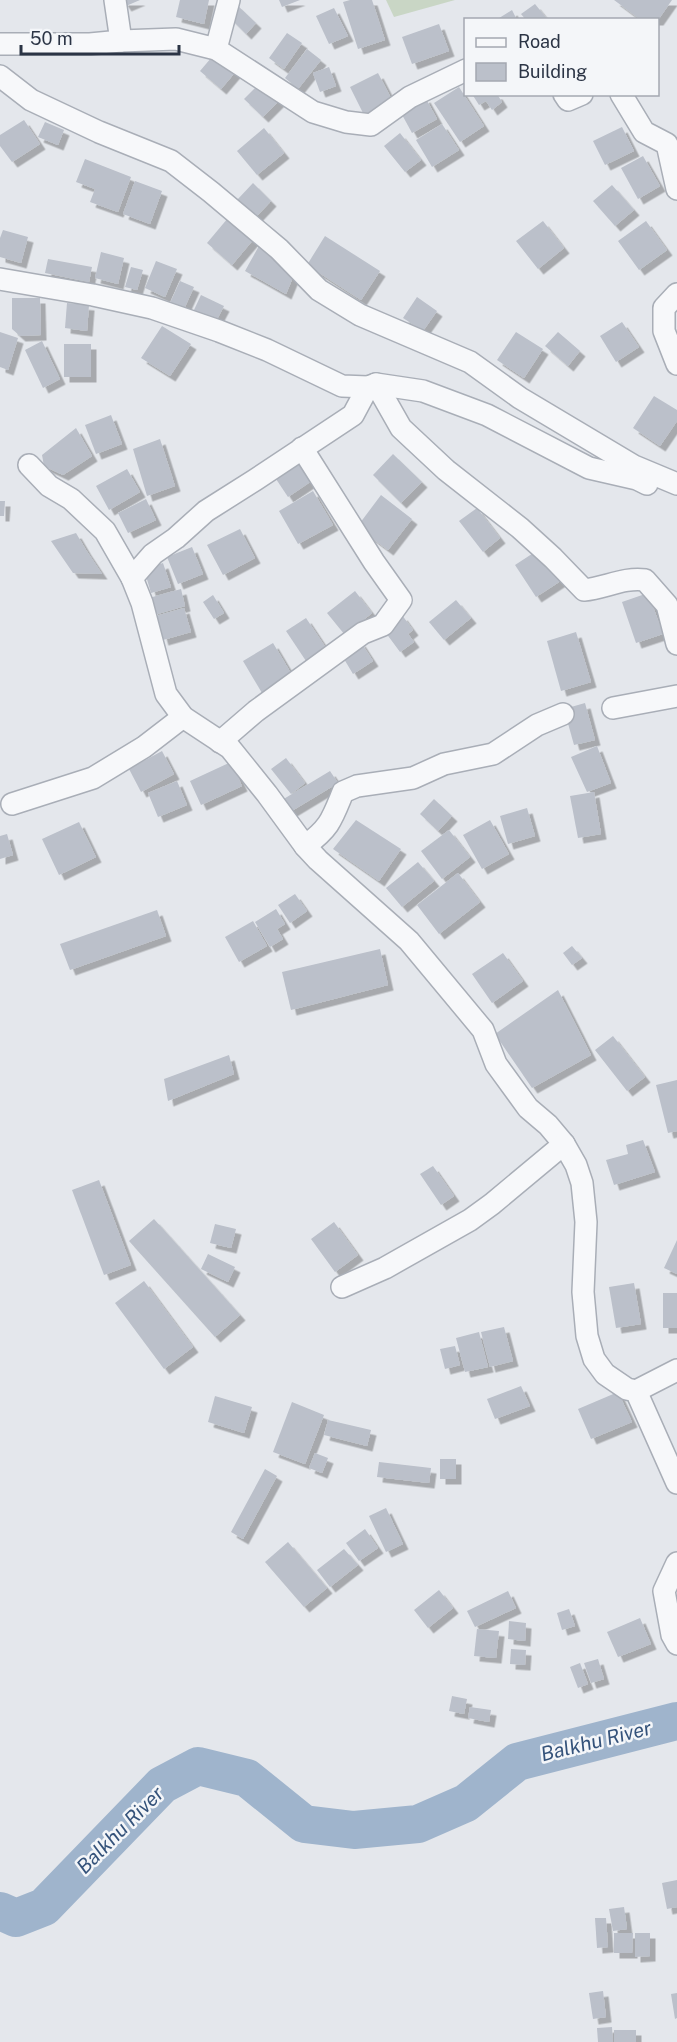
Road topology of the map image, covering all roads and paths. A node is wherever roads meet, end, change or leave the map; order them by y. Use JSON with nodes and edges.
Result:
{"nodes":[{"id":1,"x":115,"y":0,"type":"edge"},
{"id":2,"x":229,"y":0,"type":"edge"},
{"id":3,"x":121,"y":41,"type":"junction"},
{"id":4,"x":0,"y":44,"type":"edge"},
{"id":5,"x":216,"y":48,"type":"junction"},
{"id":6,"x":464,"y":70,"type":"edge"},
{"id":7,"x":0,"y":76,"type":"edge"},
{"id":8,"x":622,"y":96,"type":"edge"},
{"id":9,"x":672,"y":140,"type":"edge"},
{"id":10,"x":677,"y":189,"type":"edge"},
{"id":11,"x":0,"y":279,"type":"edge"},
{"id":12,"x":677,"y":294,"type":"edge"},
{"id":13,"x":677,"y":364,"type":"edge"},
{"id":14,"x":372,"y":385,"type":"junction"},
{"id":15,"x":302,"y":448,"type":"junction"},
{"id":16,"x":29,"y":465,"type":"dead end"},
{"id":17,"x":677,"y":484,"type":"edge"},
{"id":18,"x":677,"y":498,"type":"edge"},
{"id":19,"x":132,"y":578,"type":"junction"},
{"id":20,"x":672,"y":602,"type":"edge"},
{"id":21,"x":677,"y":644,"type":"edge"},
{"id":22,"x":677,"y":696,"type":"edge"},
{"id":23,"x":613,"y":708,"type":"dead end"},
{"id":24,"x":562,"y":714,"type":"dead end"},
{"id":25,"x":183,"y":717,"type":"junction"},
{"id":26,"x":220,"y":742,"type":"junction"},
{"id":27,"x":12,"y":804,"type":"dead end"},
{"id":28,"x":305,"y":846,"type":"junction"},
{"id":29,"x":564,"y":1144,"type":"junction"},
{"id":30,"x":342,"y":1287,"type":"dead end"},
{"id":31,"x":677,"y":1370,"type":"edge"},
{"id":32,"x":636,"y":1391,"type":"junction"},
{"id":33,"x":677,"y":1482,"type":"edge"},
{"id":34,"x":677,"y":1563,"type":"edge"},
{"id":35,"x":677,"y":1644,"type":"edge"}],
"edges":[{"from":1,"to":3,"type":"street"},
{"from":2,"to":5,"type":"street"},
{"from":3,"to":4,"type":"street"},
{"from":3,"to":5,"type":"street"},
{"from":5,"to":6,"type":"street"},
{"from":7,"to":17,"type":"street"},
{"from":8,"to":9,"type":"street"},
{"from":9,"to":10,"type":"street"},
{"from":11,"to":14,"type":"street"},
{"from":12,"to":13,"type":"street"},
{"from":14,"to":15,"type":"street"},
{"from":14,"to":18,"type":"street"},
{"from":14,"to":20,"type":"street"},
{"from":15,"to":19,"type":"street"},
{"from":15,"to":26,"type":"street"},
{"from":16,"to":19,"type":"street"},
{"from":19,"to":25,"type":"street"},
{"from":20,"to":21,"type":"street"},
{"from":22,"to":23,"type":"street"},
{"from":24,"to":28,"type":"street"},
{"from":25,"to":26,"type":"street"},
{"from":25,"to":27,"type":"street"},
{"from":26,"to":28,"type":"street"},
{"from":28,"to":29,"type":"street"},
{"from":29,"to":30,"type":"street"},
{"from":29,"to":32,"type":"street"},
{"from":31,"to":32,"type":"street"},
{"from":32,"to":33,"type":"street"},
{"from":34,"to":35,"type":"street"}]}
